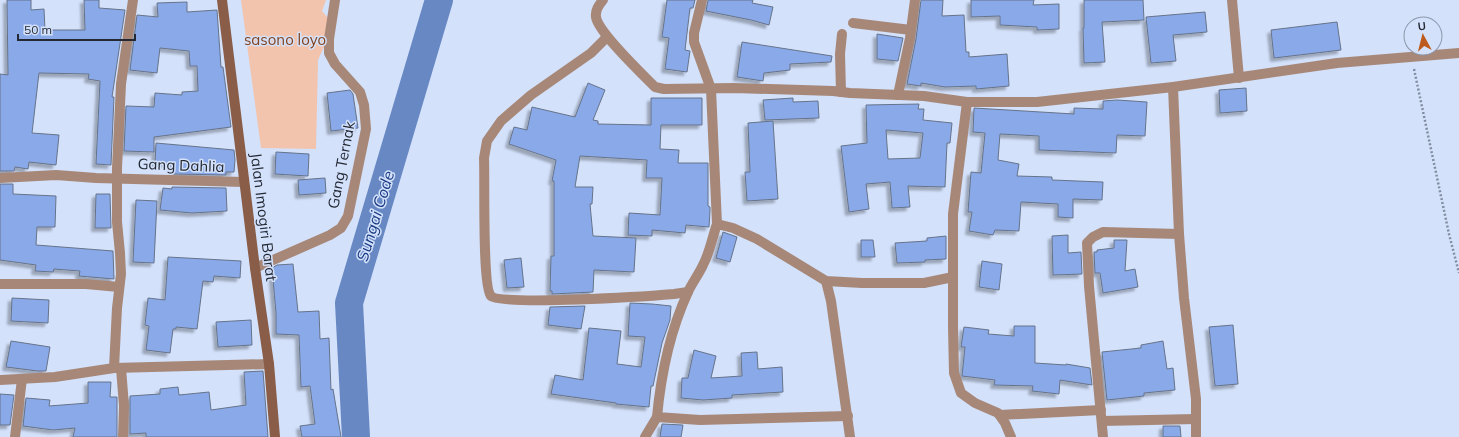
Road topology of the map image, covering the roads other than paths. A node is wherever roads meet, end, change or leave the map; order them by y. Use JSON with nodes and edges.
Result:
{"nodes":[{"id":1,"x":132,"y":0,"type":"edge"},
{"id":2,"x":222,"y":0,"type":"edge"},
{"id":3,"x":335,"y":0,"type":"edge"},
{"id":4,"x":603,"y":0,"type":"edge"},
{"id":5,"x":702,"y":0,"type":"edge"},
{"id":6,"x":915,"y":0,"type":"edge"},
{"id":7,"x":1232,"y":0,"type":"edge"},
{"id":8,"x":853,"y":23,"type":"dead end"},
{"id":9,"x":910,"y":30,"type":"junction"},
{"id":10,"x":842,"y":34,"type":"dead end"},
{"id":11,"x":607,"y":37,"type":"junction"},
{"id":12,"x":1459,"y":54,"type":"edge"},
{"id":13,"x":1239,"y":78,"type":"junction"},
{"id":14,"x":1173,"y":87,"type":"junction"},
{"id":15,"x":711,"y":89,"type":"junction"},
{"id":16,"x":841,"y":92,"type":"junction"},
{"id":17,"x":898,"y":95,"type":"junction"},
{"id":18,"x":967,"y":102,"type":"junction"},
{"id":19,"x":0,"y":178,"type":"edge"},
{"id":20,"x":117,"y":178,"type":"junction"},
{"id":21,"x":244,"y":182,"type":"junction"},
{"id":22,"x":717,"y":224,"type":"junction"},
{"id":23,"x":1179,"y":234,"type":"junction"},
{"id":24,"x":255,"y":268,"type":"junction"},
{"id":25,"x":953,"y":277,"type":"junction"},
{"id":26,"x":826,"y":281,"type":"junction"},
{"id":27,"x":0,"y":284,"type":"edge"},
{"id":28,"x":119,"y":287,"type":"junction"},
{"id":29,"x":688,"y":292,"type":"junction"},
{"id":30,"x":269,"y":364,"type":"junction"},
{"id":31,"x":117,"y":368,"type":"junction"},
{"id":32,"x":22,"y":379,"type":"junction"},
{"id":33,"x":0,"y":380,"type":"edge"},
{"id":34,"x":1000,"y":415,"type":"junction"},
{"id":35,"x":1101,"y":415,"type":"junction"},
{"id":36,"x":848,"y":416,"type":"junction"},
{"id":37,"x":657,"y":417,"type":"junction"},
{"id":38,"x":1196,"y":419,"type":"junction"},
{"id":39,"x":15,"y":437,"type":"edge"},
{"id":40,"x":123,"y":437,"type":"edge"},
{"id":41,"x":275,"y":437,"type":"edge"},
{"id":42,"x":645,"y":437,"type":"edge"},
{"id":43,"x":850,"y":437,"type":"edge"},
{"id":44,"x":1011,"y":437,"type":"edge"},
{"id":45,"x":1103,"y":437,"type":"edge"},
{"id":46,"x":1196,"y":437,"type":"edge"}],
"edges":[{"from":1,"to":20,"type":"street"},
{"from":2,"to":21,"type":"main road","name":"Jalan Imogiri Barat"},
{"from":3,"to":24,"type":"street","name":"Gang Ternak"},
{"from":4,"to":11,"type":"street"},
{"from":5,"to":15,"type":"street"},
{"from":6,"to":9,"type":"street"},
{"from":7,"to":13,"type":"street"},
{"from":8,"to":9,"type":"street"},
{"from":9,"to":17,"type":"street"},
{"from":10,"to":16,"type":"street"},
{"from":11,"to":15,"type":"street"},
{"from":11,"to":29,"type":"street"},
{"from":12,"to":13,"type":"street"},
{"from":13,"to":14,"type":"street"},
{"from":14,"to":18,"type":"street"},
{"from":14,"to":23,"type":"street"},
{"from":15,"to":16,"type":"street"},
{"from":15,"to":22,"type":"street"},
{"from":16,"to":17,"type":"street"},
{"from":17,"to":18,"type":"street"},
{"from":18,"to":25,"type":"street"},
{"from":19,"to":20,"type":"street","name":"Gang Dahlia"},
{"from":20,"to":21,"type":"street","name":"Gang Dahlia"},
{"from":20,"to":28,"type":"street"},
{"from":21,"to":24,"type":"main road","name":"Jalan Imogiri Barat"},
{"from":22,"to":26,"type":"street"},
{"from":22,"to":29,"type":"street"},
{"from":23,"to":35,"type":"street"},
{"from":23,"to":38,"type":"street"},
{"from":24,"to":30,"type":"main road","name":"Jalan Imogiri Barat"},
{"from":25,"to":26,"type":"street"},
{"from":25,"to":34,"type":"street"},
{"from":26,"to":36,"type":"street"},
{"from":27,"to":28,"type":"street"},
{"from":28,"to":31,"type":"street"},
{"from":29,"to":37,"type":"street"},
{"from":30,"to":31,"type":"street"},
{"from":30,"to":41,"type":"main road","name":"Jalan Imogiri Barat"},
{"from":31,"to":32,"type":"street"},
{"from":31,"to":40,"type":"street"},
{"from":32,"to":33,"type":"street"},
{"from":32,"to":39,"type":"street"},
{"from":34,"to":35,"type":"street"},
{"from":34,"to":44,"type":"street"},
{"from":35,"to":38,"type":"street"},
{"from":35,"to":45,"type":"street"},
{"from":36,"to":37,"type":"street"},
{"from":36,"to":43,"type":"street"},
{"from":37,"to":42,"type":"street"},
{"from":38,"to":46,"type":"street"}]}
